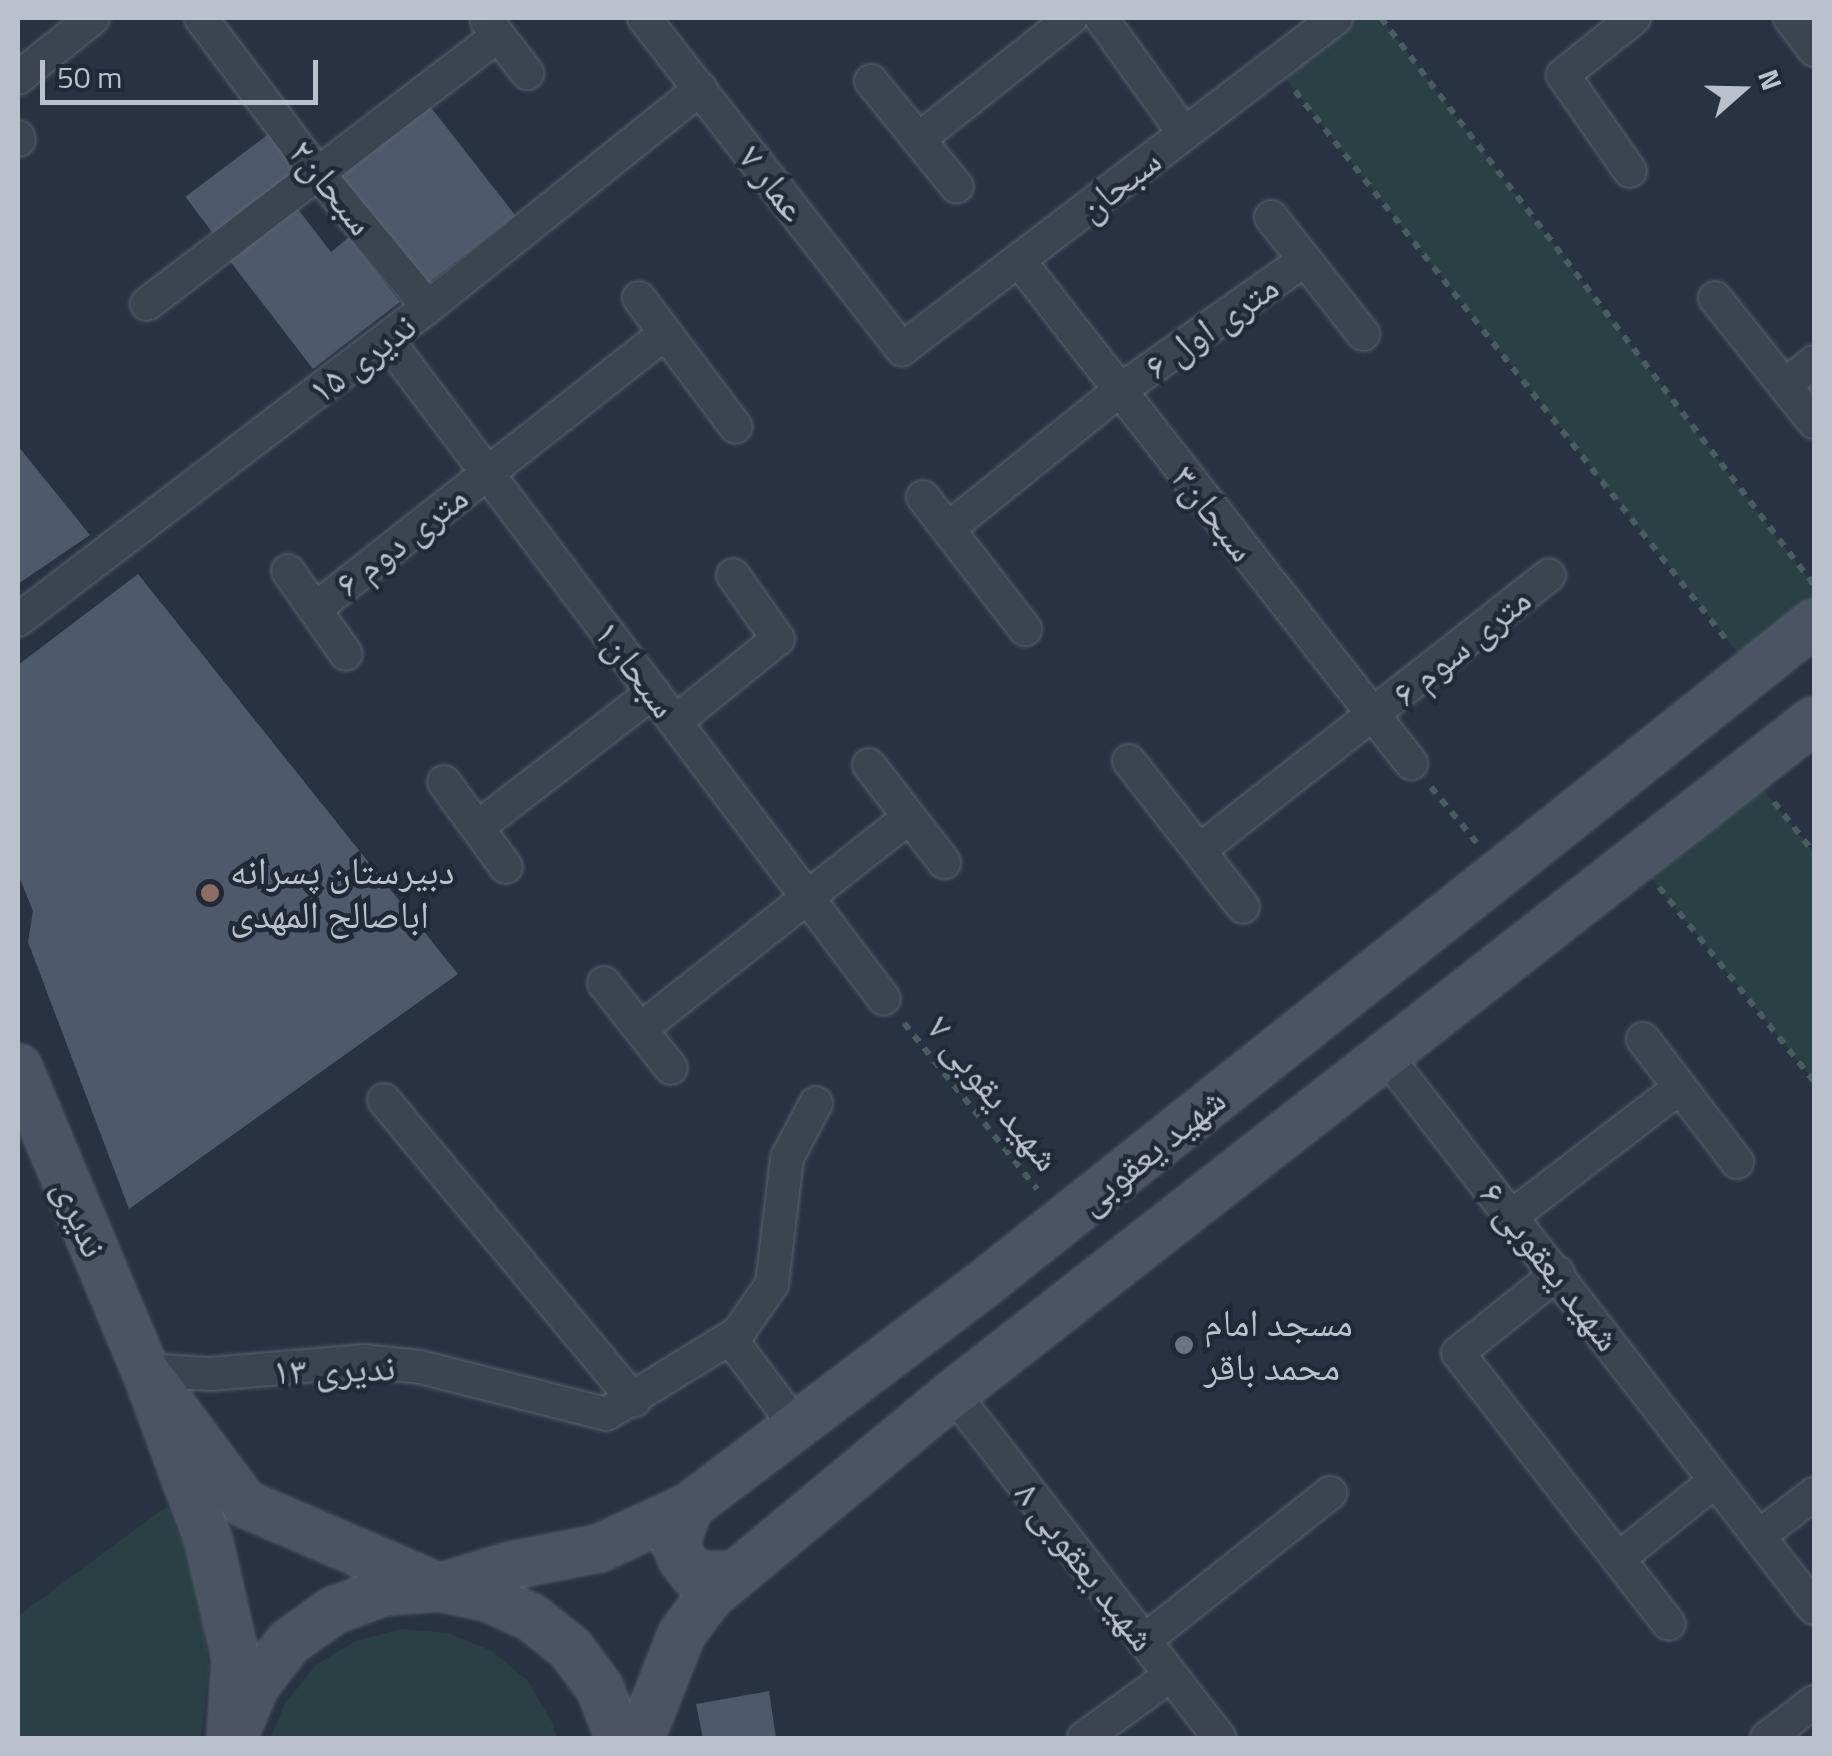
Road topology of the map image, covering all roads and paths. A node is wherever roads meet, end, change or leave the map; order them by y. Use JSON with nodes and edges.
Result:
{"nodes":[{"id":1,"x":93,"y":18,"type":"edge"},
{"id":2,"x":201,"y":18,"type":"edge"},
{"id":3,"x":644,"y":18,"type":"edge"},
{"id":4,"x":1072,"y":18,"type":"edge"},
{"id":5,"x":1101,"y":18,"type":"edge"},
{"id":6,"x":1336,"y":18,"type":"edge"},
{"id":7,"x":1381,"y":18,"type":"edge"},
{"id":8,"x":1634,"y":18,"type":"edge"},
{"id":9,"x":1790,"y":18,"type":"edge"},
{"id":10,"x":491,"y":26,"type":"edge"},
{"id":11,"x":1814,"y":50,"type":"edge"},
{"id":12,"x":1274,"y":64,"type":"junction"},
{"id":13,"x":527,"y":73,"type":"dead end"},
{"id":14,"x":18,"y":78,"type":"edge"},
{"id":15,"x":871,"y":81,"type":"dead end"},
{"id":16,"x":700,"y":89,"type":"junction"},
{"id":17,"x":1184,"y":132,"type":"junction"},
{"id":18,"x":919,"y":139,"type":"junction"},
{"id":19,"x":316,"y":170,"type":"junction"},
{"id":20,"x":1630,"y":171,"type":"dead end"},
{"id":21,"x":957,"y":186,"type":"dead end"},
{"id":22,"x":1271,"y":217,"type":"dead end"},
{"id":23,"x":1303,"y":261,"type":"junction"},
{"id":24,"x":1020,"y":262,"type":"junction"},
{"id":25,"x":640,"y":298,"type":"dead end"},
{"id":26,"x":1715,"y":298,"type":"dead end"},
{"id":27,"x":147,"y":304,"type":"dead end"},
{"id":28,"x":428,"y":307,"type":"junction"},
{"id":29,"x":664,"y":334,"type":"junction"},
{"id":30,"x":1363,"y":334,"type":"dead end"},
{"id":31,"x":386,"y":340,"type":"junction"},
{"id":32,"x":902,"y":350,"type":"joint"},
{"id":33,"x":1814,"y":362,"type":"edge"},
{"id":34,"x":1786,"y":384,"type":"junction"},
{"id":35,"x":1119,"y":391,"type":"junction"},
{"id":36,"x":1814,"y":422,"type":"edge"},
{"id":37,"x":736,"y":427,"type":"dead end"},
{"id":38,"x":488,"y":472,"type":"junction"},
{"id":39,"x":923,"y":497,"type":"dead end"},
{"id":40,"x":949,"y":528,"type":"junction"},
{"id":41,"x":288,"y":572,"type":"dead end"},
{"id":42,"x":733,"y":575,"type":"dead end"},
{"id":43,"x":1549,"y":575,"type":"dead end"},
{"id":44,"x":1814,"y":586,"type":"edge"},
{"id":45,"x":314,"y":608,"type":"junction"},
{"id":46,"x":18,"y":620,"type":"edge"},
{"id":47,"x":1814,"y":622,"type":"edge"},
{"id":48,"x":1025,"y":629,"type":"dead end"},
{"id":49,"x":346,"y":654,"type":"dead end"},
{"id":50,"x":1752,"y":671,"type":"junction"},
{"id":51,"x":652,"y":692,"type":"junction"},
{"id":52,"x":1373,"y":717,"type":"junction"},
{"id":53,"x":1814,"y":719,"type":"edge"},
{"id":54,"x":675,"y":722,"type":"junction"},
{"id":55,"x":1128,"y":760,"type":"dead end"},
{"id":56,"x":1411,"y":763,"type":"joint"},
{"id":57,"x":869,"y":766,"type":"dead end"},
{"id":58,"x":1748,"y":770,"type":"junction"},
{"id":59,"x":444,"y":782,"type":"dead end"},
{"id":60,"x":907,"y":818,"type":"junction"},
{"id":61,"x":478,"y":828,"type":"junction"},
{"id":62,"x":1200,"y":850,"type":"junction"},
{"id":63,"x":1814,"y":852,"type":"edge"},
{"id":64,"x":1635,"y":858,"type":"junction"},
{"id":65,"x":944,"y":862,"type":"dead end"},
{"id":66,"x":506,"y":867,"type":"dead end"},
{"id":67,"x":1500,"y":872,"type":"junction"},
{"id":68,"x":808,"y":898,"type":"junction"},
{"id":69,"x":1243,"y":907,"type":"dead end"},
{"id":70,"x":604,"y":983,"type":"dead end"},
{"id":71,"x":884,"y":999,"type":"joint"},
{"id":72,"x":642,"y":1028,"type":"junction"},
{"id":73,"x":1643,"y":1039,"type":"dead end"},
{"id":74,"x":1384,"y":1053,"type":"junction"},
{"id":75,"x":18,"y":1066,"type":"edge"},
{"id":76,"x":670,"y":1068,"type":"dead end"},
{"id":77,"x":1814,"y":1081,"type":"edge"},
{"id":78,"x":1679,"y":1088,"type":"junction"},
{"id":79,"x":384,"y":1100,"type":"dead end"},
{"id":80,"x":816,"y":1103,"type":"dead end"},
{"id":81,"x":1738,"y":1162,"type":"dead end"},
{"id":82,"x":1512,"y":1216,"type":"junction"},
{"id":83,"x":1062,"y":1221,"type":"junction"},
{"id":84,"x":1558,"y":1273,"type":"junction"},
{"id":85,"x":730,"y":1338,"type":"junction"},
{"id":86,"x":145,"y":1370,"type":"junction"},
{"id":87,"x":953,"y":1393,"type":"junction"},
{"id":88,"x":634,"y":1400,"type":"junction"},
{"id":89,"x":796,"y":1426,"type":"junction"},
{"id":90,"x":1715,"y":1481,"type":"junction"},
{"id":91,"x":1330,"y":1492,"type":"dead end"},
{"id":92,"x":1814,"y":1494,"type":"edge"},
{"id":93,"x":688,"y":1506,"type":"junction"},
{"id":94,"x":1760,"y":1536,"type":"junction"},
{"id":95,"x":1618,"y":1559,"type":"junction"},
{"id":96,"x":734,"y":1575,"type":"junction"},
{"id":97,"x":438,"y":1587,"type":"junction"},
{"id":98,"x":1814,"y":1608,"type":"edge"},
{"id":99,"x":1670,"y":1624,"type":"dead end"},
{"id":100,"x":1144,"y":1641,"type":"junction"},
{"id":101,"x":1171,"y":1674,"type":"junction"},
{"id":102,"x":1814,"y":1702,"type":"edge"},
{"id":103,"x":232,"y":1738,"type":"edge"},
{"id":104,"x":619,"y":1738,"type":"edge"},
{"id":105,"x":640,"y":1738,"type":"edge"},
{"id":106,"x":1084,"y":1738,"type":"edge"},
{"id":107,"x":1220,"y":1738,"type":"edge"},
{"id":108,"x":1767,"y":1738,"type":"edge"}],
"edges":[{"from":1,"to":14,"type":"street"},
{"from":2,"to":19,"type":"street","name":"سبحان۲"},
{"from":3,"to":16,"type":"street","name":"عمار ۷"},
{"from":4,"to":18,"type":"street"},
{"from":5,"to":17,"type":"street"},
{"from":6,"to":12,"type":"street","name":"سبحان"},
{"from":7,"to":44,"type":"path"},
{"from":8,"to":20,"type":"street"},
{"from":9,"to":11,"type":"street"},
{"from":10,"to":13,"type":"street"},
{"from":10,"to":19,"type":"street"},
{"from":12,"to":17,"type":"street","name":"سبحان"},
{"from":12,"to":50,"type":"path"},
{"from":15,"to":18,"type":"street"},
{"from":16,"to":28,"type":"street","name":"ندیری ۱۵"},
{"from":16,"to":32,"type":"street","name":"عمار ۷"},
{"from":17,"to":24,"type":"street","name":"سبحان"},
{"from":18,"to":21,"type":"street"},
{"from":19,"to":27,"type":"street"},
{"from":19,"to":28,"type":"street","name":"سبحان۲"},
{"from":22,"to":23,"type":"street"},
{"from":23,"to":30,"type":"street"},
{"from":23,"to":35,"type":"street","name":"۶ متری اول"},
{"from":24,"to":32,"type":"street","name":"سبحان"},
{"from":24,"to":35,"type":"street","name":"سبحان۳"},
{"from":25,"to":29,"type":"street"},
{"from":26,"to":34,"type":"street"},
{"from":28,"to":31,"type":"street","name":"ندیری ۱۵"},
{"from":29,"to":37,"type":"street"},
{"from":29,"to":38,"type":"street"},
{"from":31,"to":38,"type":"street","name":"سبحان۱"},
{"from":31,"to":46,"type":"street","name":"ندیری ۱۵"},
{"from":33,"to":34,"type":"street"},
{"from":34,"to":36,"type":"street"},
{"from":35,"to":40,"type":"street"},
{"from":35,"to":52,"type":"street","name":"سبحان۳"},
{"from":38,"to":45,"type":"street","name":"۶ متری دوم"},
{"from":38,"to":51,"type":"street","name":"سبحان۱"},
{"from":39,"to":40,"type":"street"},
{"from":40,"to":48,"type":"street"},
{"from":41,"to":45,"type":"street"},
{"from":42,"to":54,"type":"street"},
{"from":43,"to":52,"type":"street","name":"۶ متری سوم"},
{"from":45,"to":49,"type":"street"},
{"from":47,"to":50,"type":"street","name":"شهید یعقوبی"},
{"from":50,"to":67,"type":"street","name":"شهید یعقوبی"},
{"from":51,"to":54,"type":"street","name":"سبحان۱"},
{"from":51,"to":61,"type":"street"},
{"from":52,"to":56,"type":"street","name":"سبحان۳"},
{"from":52,"to":62,"type":"street","name":"۶ متری سوم"},
{"from":53,"to":58,"type":"street","name":"شهید یعقوبی"},
{"from":54,"to":68,"type":"street","name":"سبحان۱"},
{"from":55,"to":62,"type":"street"},
{"from":56,"to":67,"type":"path"},
{"from":57,"to":60,"type":"street"},
{"from":58,"to":63,"type":"path"},
{"from":58,"to":64,"type":"street","name":"شهید یعقوبی"},
{"from":59,"to":61,"type":"street"},
{"from":60,"to":65,"type":"street"},
{"from":60,"to":68,"type":"street"},
{"from":61,"to":66,"type":"street"},
{"from":62,"to":69,"type":"street"},
{"from":64,"to":74,"type":"street","name":"شهید یعقوبی"},
{"from":64,"to":77,"type":"path"},
{"from":67,"to":83,"type":"street","name":"شهید یعقوبی"},
{"from":68,"to":71,"type":"street","name":"سبحان۱"},
{"from":68,"to":72,"type":"street"},
{"from":70,"to":72,"type":"street"},
{"from":71,"to":83,"type":"path","name":"شهید یقوبی ۷"},
{"from":72,"to":76,"type":"street"},
{"from":73,"to":78,"type":"street"},
{"from":74,"to":82,"type":"street","name":"شهید یعقوبی ۶"},
{"from":74,"to":87,"type":"street","name":"شهید یعقوبی"},
{"from":75,"to":86,"type":"street","name":"ندیری"},
{"from":78,"to":81,"type":"street"},
{"from":78,"to":82,"type":"street"},
{"from":79,"to":88,"type":"street"},
{"from":80,"to":85,"type":"street"},
{"from":82,"to":84,"type":"street","name":"شهید یعقوبی ۶"},
{"from":83,"to":89,"type":"street","name":"شهید یعقوبی"},
{"from":84,"to":90,"type":"street","name":"شهید یعقوبی ۶"},
{"from":84,"to":95,"type":"street"},
{"from":85,"to":88,"type":"street"},
{"from":85,"to":89,"type":"street"},
{"from":86,"to":88,"type":"street","name":"ندیری ۱۳"},
{"from":86,"to":97,"type":"street"},
{"from":86,"to":103,"type":"street"},
{"from":87,"to":96,"type":"street","name":"شهید یعقوبی"},
{"from":87,"to":100,"type":"street","name":"شهید یعقوبی ۸"},
{"from":89,"to":93,"type":"street","name":"شهید یعقوبی"},
{"from":90,"to":94,"type":"street","name":"شهید یعقوبی ۶"},
{"from":90,"to":95,"type":"street"},
{"from":91,"to":100,"type":"street"},
{"from":92,"to":94,"type":"street"},
{"from":93,"to":96,"type":"street"},
{"from":93,"to":97,"type":"street","name":"شهید یعقوبی"},
{"from":94,"to":98,"type":"street","name":"شهید یعقوبی ۶"},
{"from":95,"to":99,"type":"street"},
{"from":96,"to":105,"type":"street","name":"شهید یعقوبی"},
{"from":97,"to":103,"type":"street"},
{"from":97,"to":104,"type":"street"},
{"from":100,"to":101,"type":"street","name":"شهید یعقوبی ۸"},
{"from":101,"to":106,"type":"street"},
{"from":101,"to":107,"type":"street","name":"شهید یعقوبی ۸"},
{"from":102,"to":108,"type":"street"}]}
